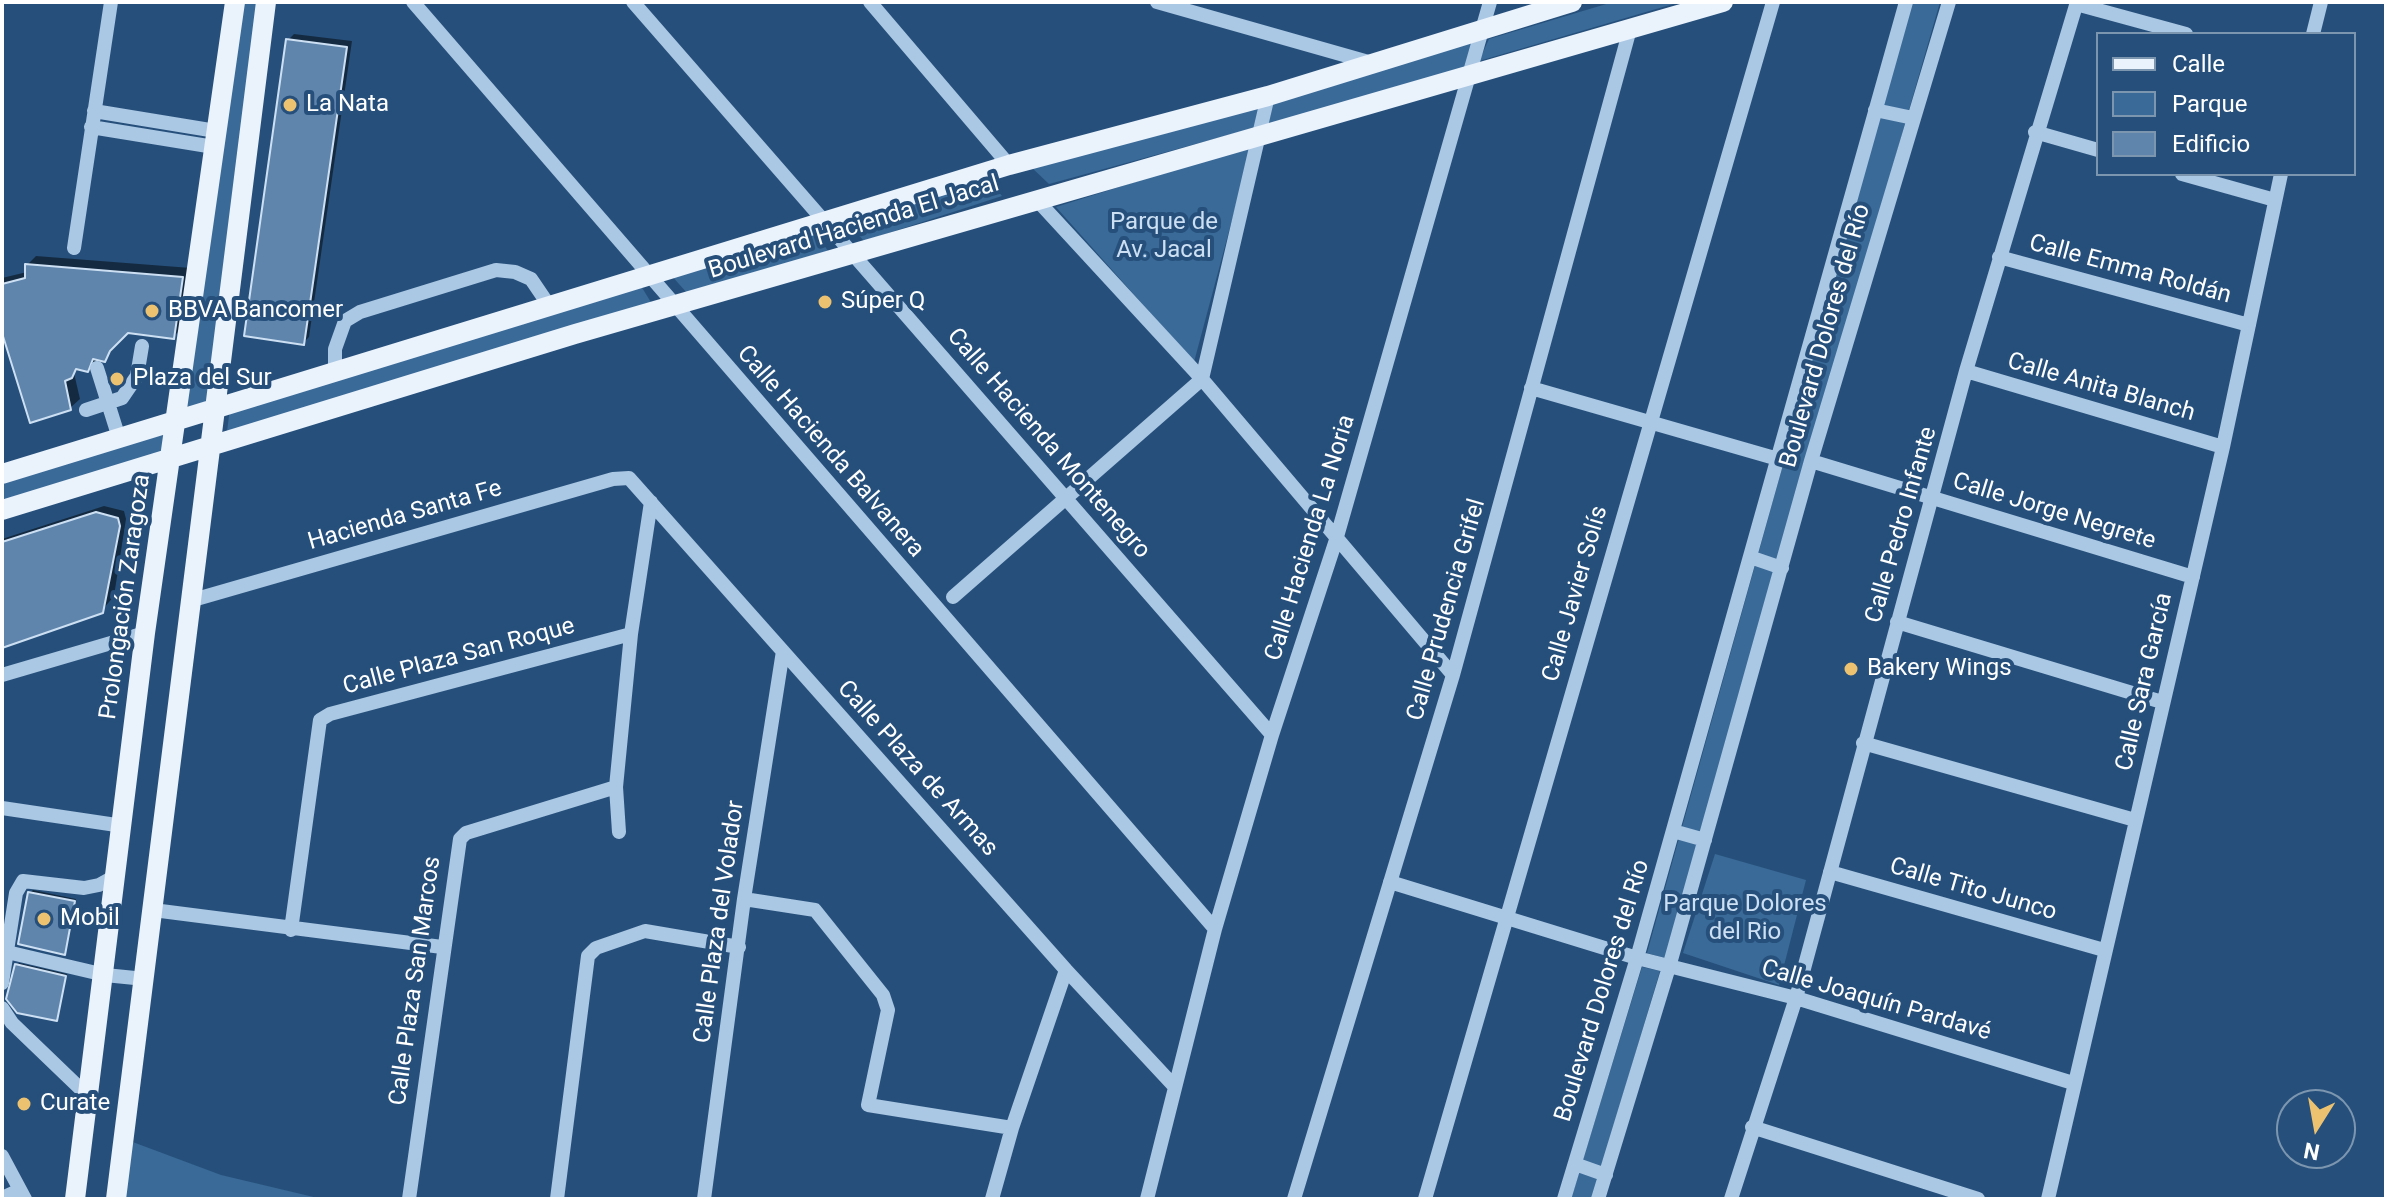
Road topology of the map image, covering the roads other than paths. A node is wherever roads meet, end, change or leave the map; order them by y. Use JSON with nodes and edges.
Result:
{"nodes":[{"id":1,"x":111,"y":2,"type":"edge"},
{"id":2,"x":235,"y":2,"type":"edge"},
{"id":3,"x":266,"y":2,"type":"edge"},
{"id":4,"x":413,"y":2,"type":"edge"},
{"id":5,"x":633,"y":2,"type":"edge"},
{"id":6,"x":870,"y":2,"type":"edge"},
{"id":7,"x":1157,"y":2,"type":"edge"},
{"id":8,"x":1490,"y":2,"type":"edge"},
{"id":9,"x":1572,"y":2,"type":"edge"},
{"id":10,"x":1773,"y":2,"type":"edge"},
{"id":11,"x":1906,"y":2,"type":"edge"},
{"id":12,"x":1949,"y":2,"type":"edge"},
{"id":13,"x":2321,"y":2,"type":"edge"},
{"id":14,"x":1715,"y":3,"type":"edge"},
{"id":15,"x":2076,"y":3,"type":"edge"},
{"id":16,"x":1482,"y":28,"type":"junction"},
{"id":17,"x":1630,"y":29,"type":"junction"},
{"id":18,"x":2179,"y":32,"type":"edge"},
{"id":19,"x":2314,"y":32,"type":"edge"},
{"id":20,"x":1372,"y":63,"type":"junction"},
{"id":21,"x":1466,"y":78,"type":"junction"},
{"id":22,"x":1268,"y":96,"type":"junction"},
{"id":23,"x":1875,"y":110,"type":"junction"},
{"id":24,"x":94,"y":111,"type":"junction"},
{"id":25,"x":1913,"y":118,"type":"junction"},
{"id":26,"x":91,"y":127,"type":"junction"},
{"id":27,"x":2035,"y":132,"type":"junction"},
{"id":28,"x":1258,"y":137,"type":"junction"},
{"id":29,"x":215,"y":139,"type":"junction"},
{"id":30,"x":2096,"y":149,"type":"edge"},
{"id":31,"x":1009,"y":165,"type":"junction"},
{"id":32,"x":2189,"y":176,"type":"edge"},
{"id":33,"x":2281,"y":176,"type":"edge"},
{"id":34,"x":1037,"y":200,"type":"junction"},
{"id":35,"x":2275,"y":200,"type":"junction"},
{"id":36,"x":823,"y":222,"type":"junction"},
{"id":37,"x":74,"y":248,"type":"dead end"},
{"id":38,"x":853,"y":256,"type":"junction"},
{"id":39,"x":1999,"y":257,"type":"junction"},
{"id":40,"x":649,"y":277,"type":"junction"},
{"id":41,"x":550,"y":307,"type":"junction"},
{"id":42,"x":676,"y":308,"type":"junction"},
{"id":43,"x":2249,"y":325,"type":"junction"},
{"id":44,"x":142,"y":346,"type":"dead end"},
{"id":45,"x":97,"y":368,"type":"dead end"},
{"id":46,"x":335,"y":371,"type":"junction"},
{"id":47,"x":1966,"y":371,"type":"junction"},
{"id":48,"x":1202,"y":379,"type":"junction"},
{"id":49,"x":1531,"y":388,"type":"junction"},
{"id":50,"x":108,"y":404,"type":"junction"},
{"id":51,"x":218,"y":406,"type":"junction"},
{"id":52,"x":86,"y":410,"type":"dead end"},
{"id":53,"x":177,"y":419,"type":"junction"},
{"id":54,"x":1649,"y":422,"type":"junction"},
{"id":55,"x":119,"y":438,"type":"junction"},
{"id":56,"x":213,"y":444,"type":"junction"},
{"id":57,"x":2223,"y":447,"type":"junction"},
{"id":58,"x":170,"y":458,"type":"junction"},
{"id":59,"x":1778,"y":459,"type":"junction"},
{"id":60,"x":1811,"y":461,"type":"junction"},
{"id":61,"x":2,"y":474,"type":"edge"},
{"id":62,"x":629,"y":478,"type":"joint"},
{"id":63,"x":1934,"y":498,"type":"junction"},
{"id":64,"x":1068,"y":499,"type":"junction"},
{"id":65,"x":651,"y":502,"type":"junction"},
{"id":66,"x":2,"y":510,"type":"edge"},
{"id":67,"x":1336,"y":540,"type":"junction"},
{"id":68,"x":1750,"y":557,"type":"junction"},
{"id":69,"x":1782,"y":568,"type":"junction"},
{"id":70,"x":2193,"y":577,"type":"junction"},
{"id":71,"x":953,"y":597,"type":"dead end"},
{"id":72,"x":193,"y":600,"type":"junction"},
{"id":73,"x":1897,"y":622,"type":"junction"},
{"id":74,"x":145,"y":633,"type":"junction"},
{"id":75,"x":631,"y":634,"type":"junction"},
{"id":76,"x":783,"y":651,"type":"junction"},
{"id":77,"x":2,"y":675,"type":"edge"},
{"id":78,"x":1453,"y":675,"type":"junction"},
{"id":79,"x":2162,"y":702,"type":"junction"},
{"id":80,"x":1272,"y":735,"type":"junction"},
{"id":81,"x":1863,"y":743,"type":"junction"},
{"id":82,"x":616,"y":787,"type":"junction"},
{"id":83,"x":2,"y":808,"type":"edge"},
{"id":84,"x":2135,"y":820,"type":"junction"},
{"id":85,"x":123,"y":826,"type":"junction"},
{"id":86,"x":1673,"y":831,"type":"junction"},
{"id":87,"x":619,"y":832,"type":"dead end"},
{"id":88,"x":1705,"y":840,"type":"junction"},
{"id":89,"x":1830,"y":872,"type":"junction"},
{"id":90,"x":117,"y":875,"type":"junction"},
{"id":91,"x":1390,"y":882,"type":"junction"},
{"id":92,"x":744,"y":899,"type":"junction"},
{"id":93,"x":153,"y":910,"type":"junction"},
{"id":94,"x":1505,"y":917,"type":"junction"},
{"id":95,"x":1215,"y":929,"type":"junction"},
{"id":96,"x":291,"y":930,"type":"junction"},
{"id":97,"x":442,"y":947,"type":"junction"},
{"id":98,"x":739,"y":947,"type":"junction"},
{"id":99,"x":2104,"y":950,"type":"junction"},
{"id":100,"x":7,"y":952,"type":"junction"},
{"id":101,"x":1637,"y":958,"type":"junction"},
{"id":102,"x":1669,"y":967,"type":"junction"},
{"id":103,"x":1066,"y":970,"type":"junction"},
{"id":104,"x":105,"y":975,"type":"junction"},
{"id":105,"x":145,"y":979,"type":"junction"},
{"id":106,"x":2,"y":983,"type":"edge"},
{"id":107,"x":1796,"y":998,"type":"junction"},
{"id":108,"x":2,"y":1008,"type":"edge"},
{"id":109,"x":2073,"y":1083,"type":"junction"},
{"id":110,"x":1175,"y":1087,"type":"junction"},
{"id":111,"x":89,"y":1097,"type":"junction"},
{"id":112,"x":1752,"y":1127,"type":"junction"},
{"id":113,"x":1012,"y":1128,"type":"junction"},
{"id":114,"x":2,"y":1156,"type":"edge"},
{"id":115,"x":1575,"y":1164,"type":"junction"},
{"id":116,"x":1606,"y":1175,"type":"junction"},
{"id":117,"x":22,"y":1194,"type":"edge"},
{"id":118,"x":2,"y":1198,"type":"edge"},
{"id":119,"x":75,"y":1199,"type":"edge"},
{"id":120,"x":116,"y":1199,"type":"edge"},
{"id":121,"x":409,"y":1199,"type":"edge"},
{"id":122,"x":557,"y":1199,"type":"edge"},
{"id":123,"x":704,"y":1199,"type":"edge"},
{"id":124,"x":992,"y":1199,"type":"edge"},
{"id":125,"x":1147,"y":1199,"type":"edge"},
{"id":126,"x":1294,"y":1199,"type":"edge"},
{"id":127,"x":1425,"y":1199,"type":"edge"},
{"id":128,"x":1564,"y":1199,"type":"edge"},
{"id":129,"x":1598,"y":1199,"type":"edge"},
{"id":130,"x":1731,"y":1199,"type":"edge"},
{"id":131,"x":1978,"y":1199,"type":"edge"},
{"id":132,"x":2048,"y":1199,"type":"edge"}],
"edges":[{"from":1,"to":24,"type":"street"},
{"from":2,"to":29,"type":"main road","name":"Prolongación Zaragoza"},
{"from":3,"to":51,"type":"main road"},
{"from":4,"to":40,"type":"street","name":"Calle Hacienda Balvanera"},
{"from":5,"to":36,"type":"street","name":"Calle Hacienda Montenegro"},
{"from":6,"to":31,"type":"street"},
{"from":7,"to":20,"type":"street"},
{"from":8,"to":16,"type":"street","name":"Calle Hacienda La Noria"},
{"from":9,"to":16,"type":"main road","name":"Boulevard Hacienda El Jacal"},
{"from":10,"to":54,"type":"street","name":"Calle Javier Solís"},
{"from":11,"to":23,"type":"street","name":"Boulevard Dolores del Río"},
{"from":12,"to":25,"type":"street","name":"Boulevard Dolores del Río"},
{"from":13,"to":19,"type":"street"},
{"from":14,"to":17,"type":"main road","name":"Boulevard Hacienda El Jacal"},
{"from":15,"to":18,"type":"street"},
{"from":15,"to":27,"type":"street","name":"Calle Pedro Infante"},
{"from":16,"to":20,"type":"main road","name":"Boulevard Hacienda El Jacal"},
{"from":16,"to":21,"type":"street","name":"Calle Hacienda La Noria"},
{"from":17,"to":21,"type":"main road","name":"Boulevard Hacienda El Jacal"},
{"from":17,"to":49,"type":"street","name":"Calle Prudencia Grifel"},
{"from":20,"to":22,"type":"main road","name":"Boulevard Hacienda El Jacal"},
{"from":21,"to":28,"type":"main road","name":"Boulevard Hacienda El Jacal"},
{"from":21,"to":67,"type":"street","name":"Calle Hacienda La Noria"},
{"from":22,"to":28,"type":"street"},
{"from":22,"to":31,"type":"main road","name":"Boulevard Hacienda El Jacal"},
{"from":23,"to":25,"type":"street"},
{"from":23,"to":59,"type":"street","name":"Boulevard Dolores del Río"},
{"from":24,"to":26,"type":"street"},
{"from":24,"to":29,"type":"street"},
{"from":25,"to":60,"type":"street","name":"Boulevard Dolores del Río"},
{"from":26,"to":29,"type":"street"},
{"from":26,"to":37,"type":"street"},
{"from":27,"to":30,"type":"street"},
{"from":27,"to":39,"type":"street","name":"Calle Pedro Infante"},
{"from":28,"to":34,"type":"main road","name":"Boulevard Hacienda El Jacal"},
{"from":28,"to":48,"type":"street"},
{"from":29,"to":53,"type":"main road","name":"Prolongación Zaragoza"},
{"from":31,"to":36,"type":"main road","name":"Boulevard Hacienda El Jacal"},
{"from":32,"to":35,"type":"street"},
{"from":33,"to":35,"type":"street","name":"Calle Sara García"},
{"from":34,"to":38,"type":"main road","name":"Boulevard Hacienda El Jacal"},
{"from":34,"to":48,"type":"street"},
{"from":35,"to":43,"type":"street","name":"Calle Sara García"},
{"from":36,"to":38,"type":"street","name":"Calle Hacienda Montenegro"},
{"from":36,"to":40,"type":"main road","name":"Boulevard Hacienda El Jacal"},
{"from":38,"to":42,"type":"main road","name":"Boulevard Hacienda El Jacal"},
{"from":38,"to":64,"type":"street","name":"Calle Hacienda Montenegro"},
{"from":39,"to":43,"type":"street","name":"Calle Emma Roldán"},
{"from":39,"to":47,"type":"street","name":"Calle Pedro Infante"},
{"from":40,"to":41,"type":"main road","name":"Boulevard Hacienda El Jacal"},
{"from":40,"to":42,"type":"street","name":"Calle Hacienda Balvanera"},
{"from":41,"to":46,"type":"main road","name":"Boulevard Hacienda El Jacal"},
{"from":41,"to":46,"type":"street"},
{"from":42,"to":56,"type":"main road","name":"Boulevard Hacienda El Jacal"},
{"from":42,"to":95,"type":"street","name":"Calle Hacienda Balvanera"},
{"from":43,"to":57,"type":"street","name":"Calle Sara García"},
{"from":44,"to":50,"type":"street"},
{"from":45,"to":50,"type":"street"},
{"from":46,"to":51,"type":"main road","name":"Boulevard Hacienda El Jacal"},
{"from":47,"to":57,"type":"street","name":"Calle Anita Blanch"},
{"from":47,"to":63,"type":"street","name":"Calle Pedro Infante"},
{"from":48,"to":64,"type":"street"},
{"from":48,"to":67,"type":"street"},
{"from":49,"to":54,"type":"street"},
{"from":49,"to":78,"type":"street","name":"Calle Prudencia Grifel"},
{"from":50,"to":52,"type":"street"},
{"from":50,"to":55,"type":"street"},
{"from":51,"to":53,"type":"main road","name":"Boulevard Hacienda El Jacal"},
{"from":51,"to":56,"type":"main road"},
{"from":53,"to":55,"type":"main road","name":"Boulevard Hacienda El Jacal"},
{"from":53,"to":58,"type":"main road","name":"Prolongación Zaragoza"},
{"from":54,"to":59,"type":"street"},
{"from":54,"to":94,"type":"street","name":"Calle Javier Solís"},
{"from":55,"to":61,"type":"main road","name":"Boulevard Hacienda El Jacal"},
{"from":56,"to":58,"type":"main road","name":"Boulevard Hacienda El Jacal"},
{"from":56,"to":72,"type":"main road"},
{"from":57,"to":70,"type":"street","name":"Calle Sara García"},
{"from":58,"to":66,"type":"main road","name":"Boulevard Hacienda El Jacal"},
{"from":58,"to":74,"type":"main road","name":"Prolongación Zaragoza"},
{"from":59,"to":68,"type":"street","name":"Boulevard Dolores del Río"},
{"from":60,"to":63,"type":"street","name":"Calle Jorge Negrete"},
{"from":60,"to":69,"type":"street","name":"Boulevard Dolores del Río"},
{"from":62,"to":65,"type":"street","name":"Calle Plaza de Armas"},
{"from":62,"to":72,"type":"street","name":"Hacienda Santa Fe"},
{"from":63,"to":70,"type":"street","name":"Calle Jorge Negrete"},
{"from":63,"to":73,"type":"street","name":"Calle Pedro Infante"},
{"from":64,"to":71,"type":"street"},
{"from":64,"to":80,"type":"street","name":"Calle Hacienda Montenegro"},
{"from":65,"to":75,"type":"street"},
{"from":65,"to":76,"type":"street","name":"Calle Plaza de Armas"},
{"from":67,"to":78,"type":"street"},
{"from":67,"to":80,"type":"street","name":"Calle Hacienda La Noria"},
{"from":68,"to":69,"type":"street"},
{"from":68,"to":86,"type":"street","name":"Boulevard Dolores del Río"},
{"from":69,"to":88,"type":"street","name":"Boulevard Dolores del Río"},
{"from":70,"to":79,"type":"street","name":"Calle Sara García"},
{"from":72,"to":93,"type":"main road"},
{"from":73,"to":79,"type":"street"},
{"from":73,"to":81,"type":"street","name":"Calle Pedro Infante"},
{"from":74,"to":77,"type":"street"},
{"from":74,"to":85,"type":"main road","name":"Prolongación Zaragoza"},
{"from":75,"to":82,"type":"street"},
{"from":75,"to":96,"type":"street","name":"Calle Plaza San Roque"},
{"from":76,"to":92,"type":"street","name":"Calle Plaza del Volador"},
{"from":76,"to":103,"type":"street","name":"Calle Plaza de Armas"},
{"from":78,"to":91,"type":"street","name":"Calle Prudencia Grifel"},
{"from":79,"to":84,"type":"street","name":"Calle Sara García"},
{"from":80,"to":95,"type":"street","name":"Calle Hacienda La Noria"},
{"from":81,"to":84,"type":"street"},
{"from":81,"to":89,"type":"street","name":"Calle Pedro Infante"},
{"from":82,"to":87,"type":"street"},
{"from":82,"to":97,"type":"street","name":"Calle Plaza San Marcos"},
{"from":83,"to":85,"type":"street"},
{"from":84,"to":99,"type":"street","name":"Calle Sara García"},
{"from":85,"to":90,"type":"main road","name":"Prolongación Zaragoza"},
{"from":86,"to":88,"type":"street"},
{"from":86,"to":101,"type":"street","name":"Boulevard Dolores del Río"},
{"from":88,"to":102,"type":"street","name":"Boulevard Dolores del Río"},
{"from":89,"to":99,"type":"street","name":"Calle Tito Junco"},
{"from":89,"to":107,"type":"street","name":"Calle Pedro Infante"},
{"from":90,"to":100,"type":"street"},
{"from":90,"to":104,"type":"main road","name":"Prolongación Zaragoza"},
{"from":91,"to":94,"type":"street","name":"Calle Joaquín Pardavé"},
{"from":91,"to":126,"type":"street","name":"Calle Prudencia Grifel"},
{"from":92,"to":98,"type":"street","name":"Calle Plaza del Volador"},
{"from":92,"to":113,"type":"street"},
{"from":93,"to":96,"type":"street"},
{"from":93,"to":105,"type":"main road"},
{"from":94,"to":101,"type":"street","name":"Calle Joaquín Pardavé"},
{"from":94,"to":127,"type":"street","name":"Calle Javier Solís"},
{"from":95,"to":110,"type":"street","name":"Calle Hacienda La Noria"},
{"from":96,"to":97,"type":"street"},
{"from":97,"to":121,"type":"street","name":"Calle Plaza San Marcos"},
{"from":98,"to":122,"type":"street"},
{"from":98,"to":123,"type":"street","name":"Calle Plaza del Volador"},
{"from":99,"to":109,"type":"street","name":"Calle Sara García"},
{"from":100,"to":104,"type":"street"},
{"from":100,"to":106,"type":"street"},
{"from":101,"to":102,"type":"street","name":"Calle Joaquín Pardavé"},
{"from":101,"to":115,"type":"street","name":"Boulevard Dolores del Río"},
{"from":102,"to":107,"type":"street","name":"Calle Joaquín Pardavé"},
{"from":102,"to":116,"type":"street","name":"Boulevard Dolores del Río"},
{"from":103,"to":110,"type":"street","name":"Calle Plaza de Armas"},
{"from":103,"to":113,"type":"street"},
{"from":104,"to":105,"type":"street"},
{"from":104,"to":111,"type":"main road","name":"Prolongación Zaragoza"},
{"from":105,"to":120,"type":"main road"},
{"from":107,"to":109,"type":"street","name":"Calle Joaquín Pardavé"},
{"from":107,"to":112,"type":"street","name":"Calle Pedro Infante"},
{"from":108,"to":111,"type":"street"},
{"from":109,"to":132,"type":"street","name":"Calle Sara García"},
{"from":110,"to":125,"type":"street","name":"Calle Hacienda La Noria"},
{"from":111,"to":119,"type":"main road","name":"Prolongación Zaragoza"},
{"from":112,"to":130,"type":"street","name":"Calle Pedro Infante"},
{"from":112,"to":131,"type":"street"},
{"from":113,"to":124,"type":"street"},
{"from":114,"to":117,"type":"street"},
{"from":115,"to":116,"type":"street"},
{"from":115,"to":128,"type":"street","name":"Boulevard Dolores del Río"},
{"from":116,"to":129,"type":"street","name":"Boulevard Dolores del Río"},
{"from":117,"to":118,"type":"street"}]}
